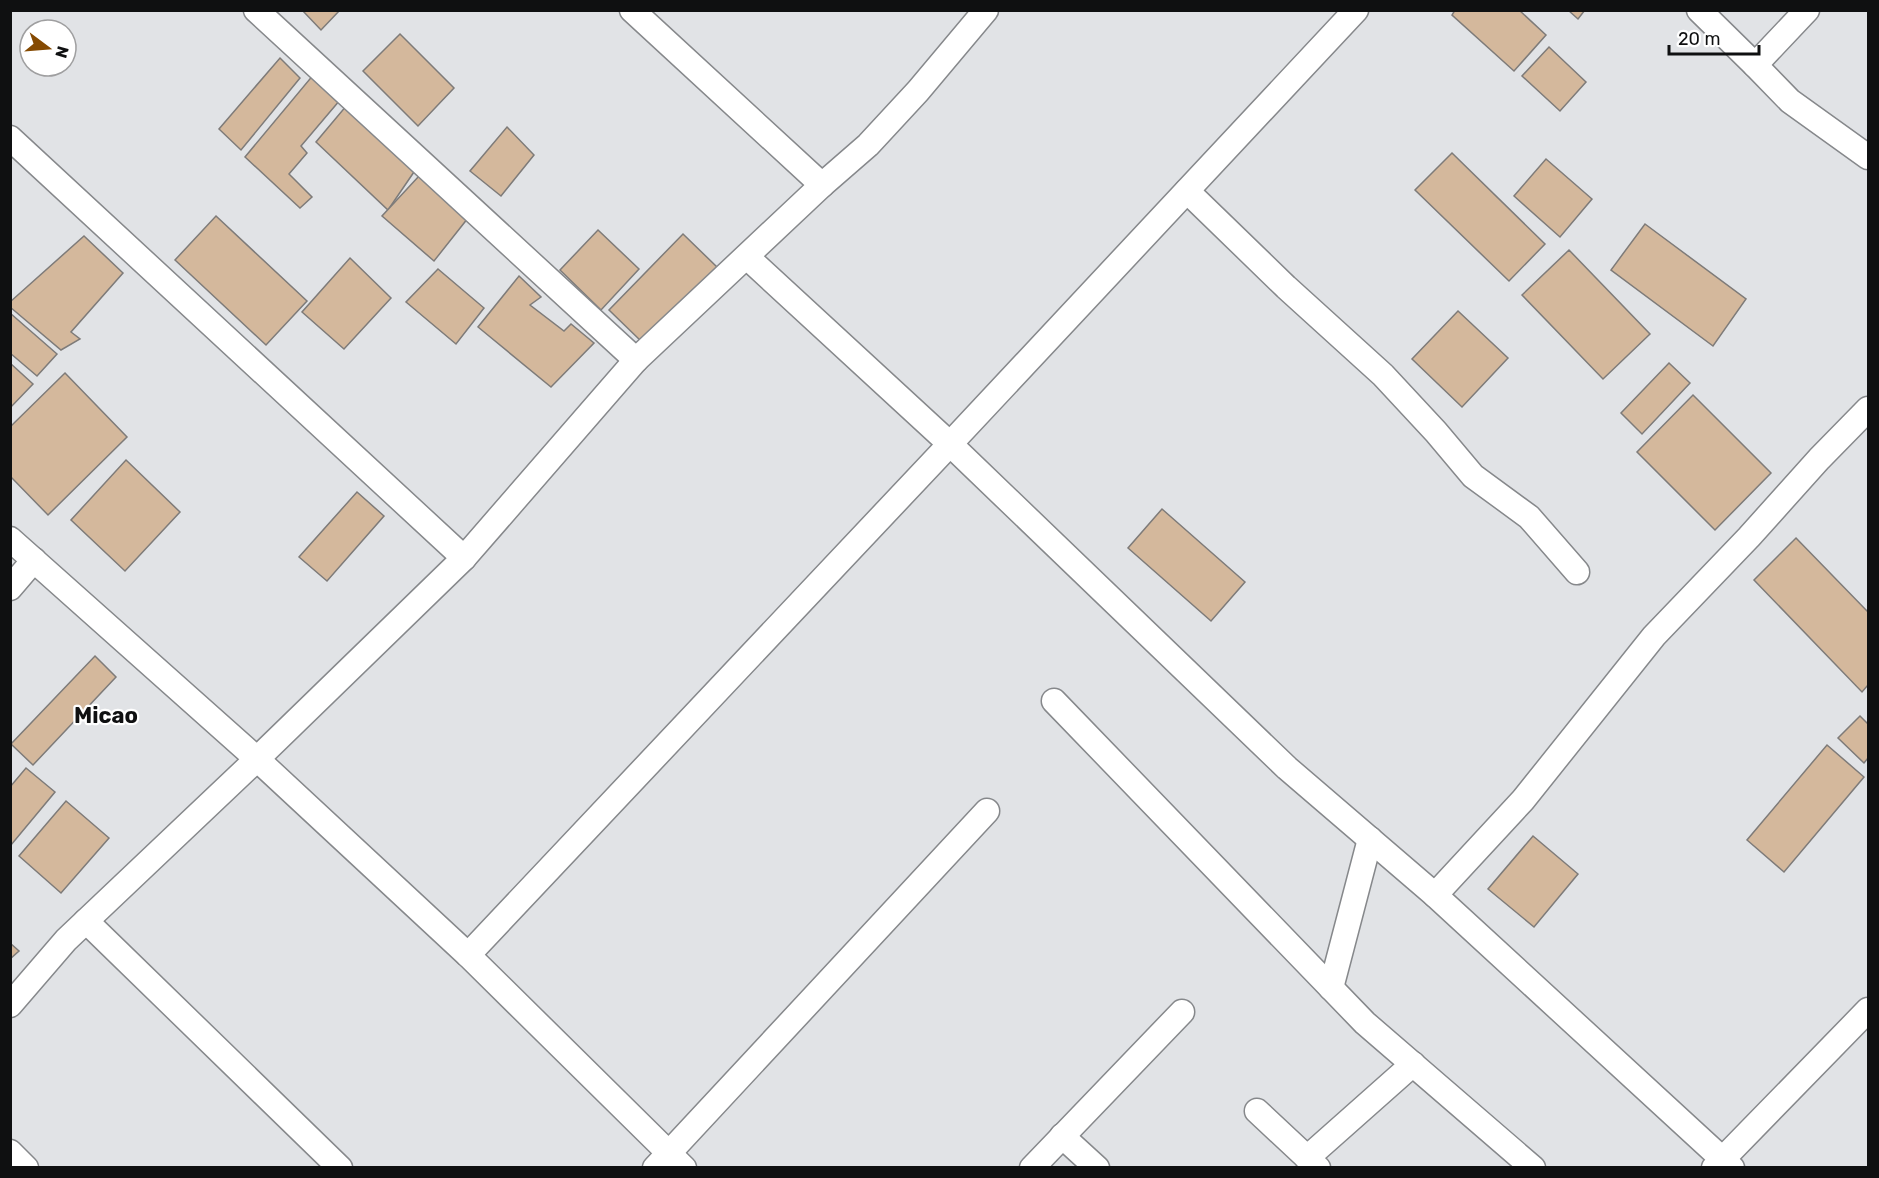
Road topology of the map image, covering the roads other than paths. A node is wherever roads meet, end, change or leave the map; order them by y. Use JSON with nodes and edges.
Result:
{"nodes":[{"id":1,"x":256,"y":10,"type":"edge"},
{"id":2,"x":632,"y":10,"type":"edge"},
{"id":3,"x":986,"y":10,"type":"edge"},
{"id":4,"x":1356,"y":10,"type":"edge"},
{"id":5,"x":1699,"y":10,"type":"edge"},
{"id":6,"x":1807,"y":10,"type":"edge"},
{"id":7,"x":1755,"y":64,"type":"junction"},
{"id":8,"x":10,"y":138,"type":"edge"},
{"id":9,"x":1869,"y":157,"type":"edge"},
{"id":10,"x":822,"y":185,"type":"junction"},
{"id":11,"x":1186,"y":191,"type":"junction"},
{"id":12,"x":747,"y":257,"type":"junction"},
{"id":13,"x":636,"y":360,"type":"junction"},
{"id":14,"x":1869,"y":409,"type":"edge"},
{"id":15,"x":1857,"y":435,"type":"edge"},
{"id":16,"x":950,"y":444,"type":"junction"},
{"id":17,"x":10,"y":539,"type":"edge"},
{"id":18,"x":464,"y":558,"type":"junction"},
{"id":19,"x":34,"y":560,"type":"junction"},
{"id":20,"x":1577,"y":572,"type":"dead end"},
{"id":21,"x":10,"y":588,"type":"edge"},
{"id":22,"x":1054,"y":701,"type":"dead end"},
{"id":23,"x":257,"y":759,"type":"junction"},
{"id":24,"x":987,"y":811,"type":"dead end"},
{"id":25,"x":1370,"y":838,"type":"junction"},
{"id":26,"x":1435,"y":895,"type":"junction"},
{"id":27,"x":86,"y":921,"type":"junction"},
{"id":28,"x":468,"y":955,"type":"junction"},
{"id":29,"x":1331,"y":988,"type":"junction"},
{"id":30,"x":10,"y":1005,"type":"edge"},
{"id":31,"x":1869,"y":1010,"type":"edge"},
{"id":32,"x":1182,"y":1012,"type":"dead end"},
{"id":33,"x":1413,"y":1064,"type":"junction"},
{"id":34,"x":1257,"y":1112,"type":"dead end"},
{"id":35,"x":1062,"y":1136,"type":"junction"},
{"id":36,"x":10,"y":1152,"type":"edge"},
{"id":37,"x":669,"y":1163,"type":"edge"},
{"id":38,"x":1312,"y":1163,"type":"edge"},
{"id":39,"x":1722,"y":1164,"type":"edge"},
{"id":40,"x":26,"y":1167,"type":"edge"},
{"id":41,"x":340,"y":1167,"type":"edge"},
{"id":42,"x":1032,"y":1167,"type":"edge"},
{"id":43,"x":1097,"y":1167,"type":"edge"},
{"id":44,"x":1533,"y":1167,"type":"edge"}],
"edges":[{"from":1,"to":13,"type":"street"},
{"from":2,"to":10,"type":"street"},
{"from":3,"to":10,"type":"street"},
{"from":4,"to":11,"type":"street"},
{"from":5,"to":7,"type":"street"},
{"from":6,"to":7,"type":"street"},
{"from":7,"to":9,"type":"street"},
{"from":8,"to":18,"type":"street"},
{"from":10,"to":12,"type":"street"},
{"from":11,"to":16,"type":"street"},
{"from":11,"to":20,"type":"street"},
{"from":12,"to":13,"type":"street"},
{"from":12,"to":16,"type":"street"},
{"from":13,"to":18,"type":"street"},
{"from":14,"to":15,"type":"street"},
{"from":15,"to":26,"type":"street"},
{"from":16,"to":25,"type":"street"},
{"from":16,"to":28,"type":"street"},
{"from":17,"to":19,"type":"street"},
{"from":18,"to":23,"type":"street"},
{"from":19,"to":21,"type":"street"},
{"from":19,"to":23,"type":"street"},
{"from":22,"to":29,"type":"street"},
{"from":23,"to":27,"type":"street"},
{"from":23,"to":28,"type":"street"},
{"from":24,"to":37,"type":"street"},
{"from":25,"to":26,"type":"street"},
{"from":25,"to":29,"type":"street"},
{"from":26,"to":39,"type":"street"},
{"from":27,"to":30,"type":"street"},
{"from":27,"to":41,"type":"street"},
{"from":28,"to":37,"type":"street"},
{"from":29,"to":33,"type":"street"},
{"from":31,"to":39,"type":"street"},
{"from":32,"to":35,"type":"street"},
{"from":33,"to":38,"type":"street"},
{"from":33,"to":44,"type":"street"},
{"from":34,"to":38,"type":"street"},
{"from":35,"to":42,"type":"street"},
{"from":35,"to":43,"type":"street"},
{"from":36,"to":40,"type":"street"}]}
